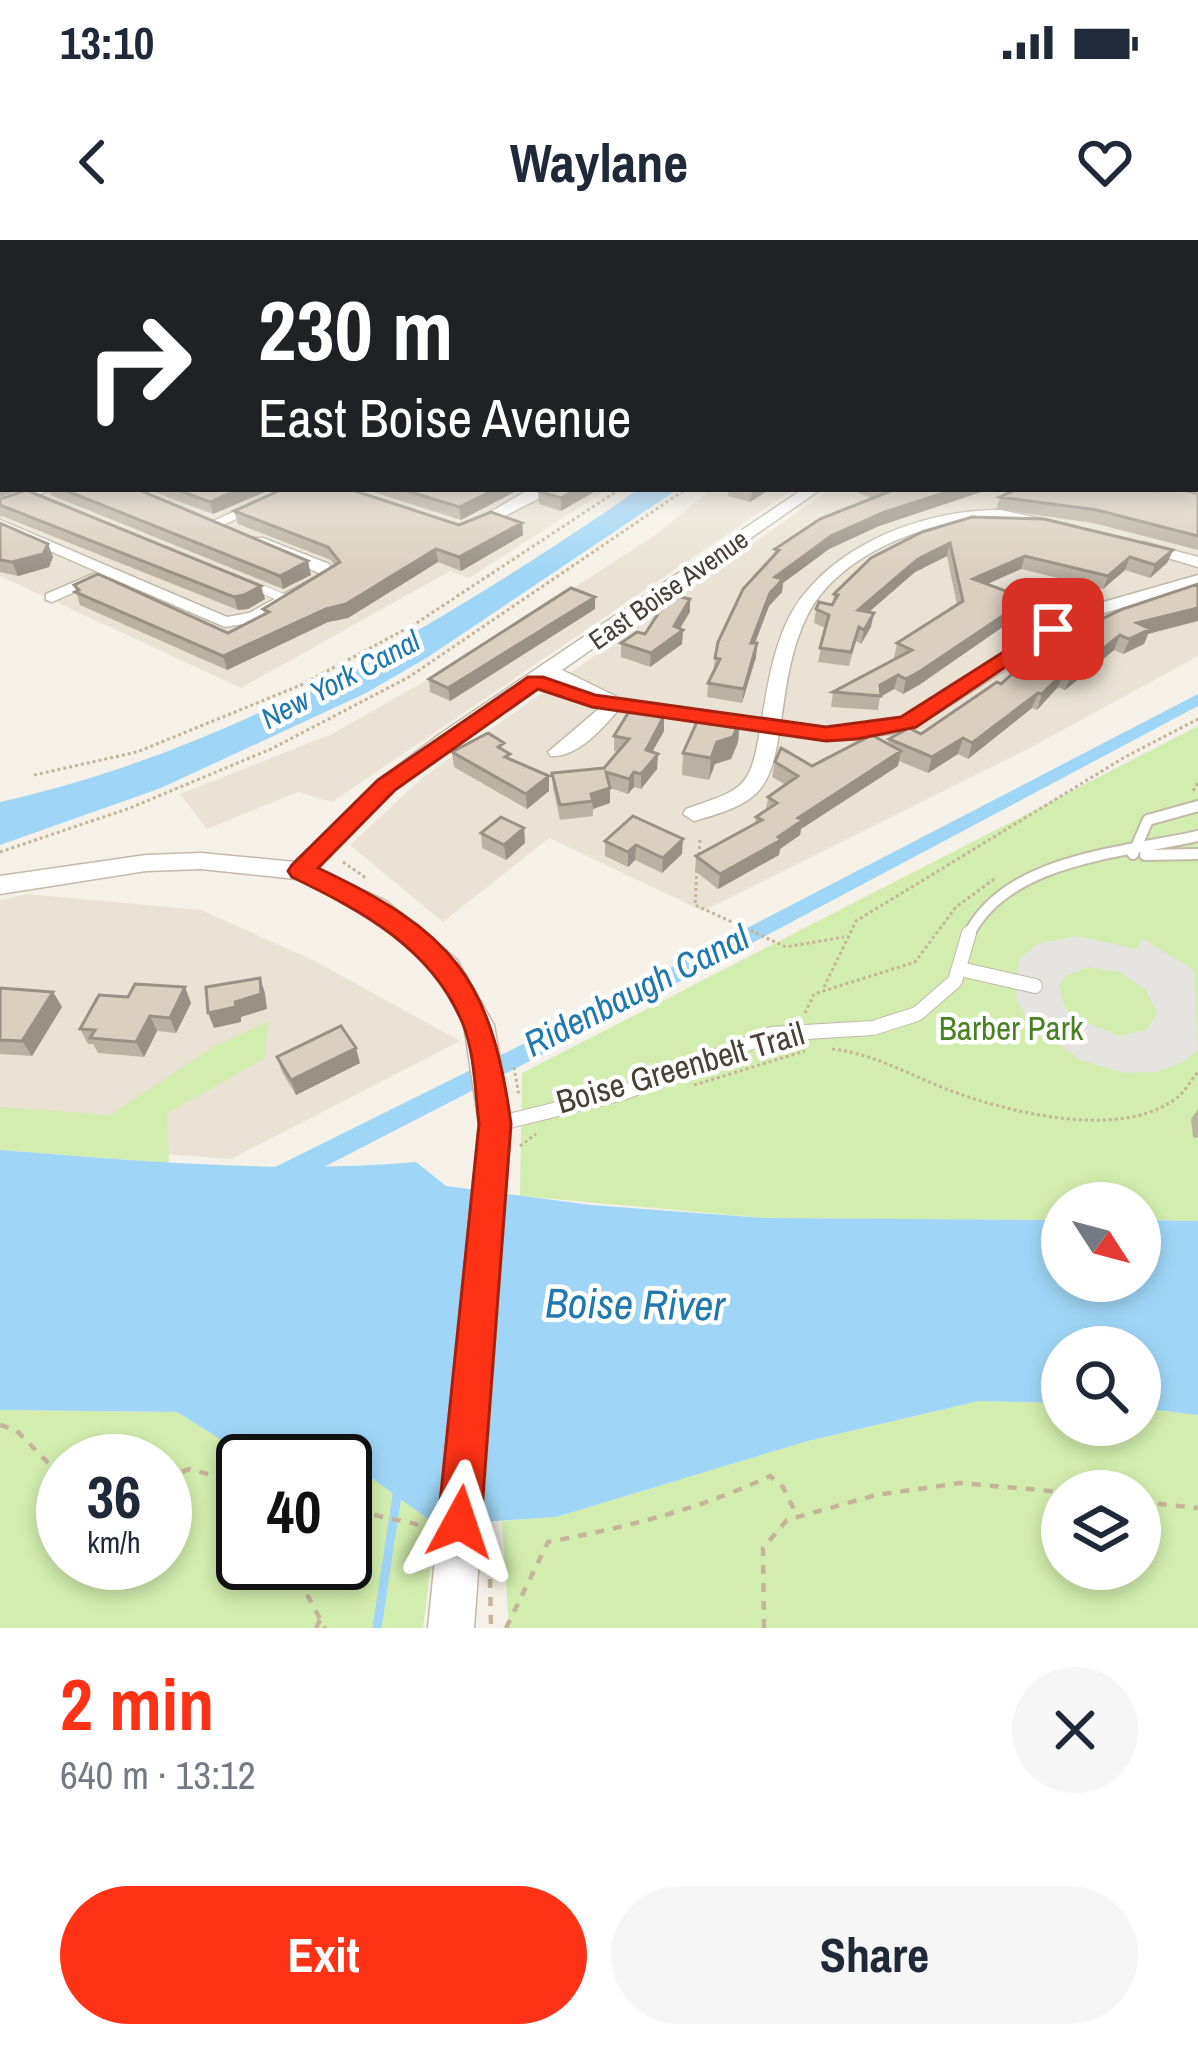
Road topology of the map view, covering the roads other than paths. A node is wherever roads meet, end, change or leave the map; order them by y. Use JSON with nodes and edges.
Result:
{"nodes":[{"id":1,"x":287,"y":492,"type":"edge"},
{"id":2,"x":534,"y":492,"type":"edge"},
{"id":3,"x":810,"y":492,"type":"edge"},
{"id":4,"x":39,"y":494,"type":"edge"},
{"id":5,"x":0,"y":506,"type":"edge"},
{"id":6,"x":0,"y":524,"type":"edge"},
{"id":7,"x":456,"y":529,"type":"edge"},
{"id":8,"x":1081,"y":530,"type":"edge"},
{"id":9,"x":1121,"y":541,"type":"edge"},
{"id":10,"x":1198,"y":562,"type":"edge"},
{"id":11,"x":110,"y":572,"type":"junction"},
{"id":12,"x":1198,"y":580,"type":"edge"},
{"id":13,"x":242,"y":582,"type":"edge"},
{"id":14,"x":1034,"y":595,"type":"dead end"},
{"id":15,"x":52,"y":597,"type":"dead end"},
{"id":16,"x":288,"y":600,"type":"junction"},
{"id":17,"x":1078,"y":615,"type":"junction"},
{"id":18,"x":543,"y":676,"type":"junction"},
{"id":19,"x":614,"y":703,"type":"junction"},
{"id":20,"x":772,"y":726,"type":"junction"},
{"id":21,"x":558,"y":752,"type":"dead end"},
{"id":22,"x":1198,"y":806,"type":"edge"},
{"id":23,"x":694,"y":814,"type":"dead end"},
{"id":24,"x":1198,"y":836,"type":"edge"},
{"id":25,"x":1198,"y":854,"type":"edge"},
{"id":26,"x":1132,"y":855,"type":"junction"},
{"id":27,"x":301,"y":871,"type":"junction"},
{"id":28,"x":0,"y":885,"type":"edge"},
{"id":29,"x":960,"y":969,"type":"junction"},
{"id":30,"x":1035,"y":986,"type":"dead end"},
{"id":31,"x":505,"y":1119,"type":"junction"},
{"id":32,"x":451,"y":1628,"type":"edge"}],
"edges":[{"from":1,"to":16,"type":"street"},
{"from":2,"to":7,"type":"street"},
{"from":3,"to":18,"type":"street","name":"East Boise Avenue"},
{"from":4,"to":5,"type":"street"},
{"from":6,"to":11,"type":"street"},
{"from":8,"to":20,"type":"street"},
{"from":9,"to":10,"type":"street"},
{"from":11,"to":15,"type":"street"},
{"from":11,"to":16,"type":"street"},
{"from":12,"to":17,"type":"street"},
{"from":13,"to":16,"type":"lane"},
{"from":14,"to":17,"type":"street"},
{"from":17,"to":20,"type":"street"},
{"from":18,"to":19,"type":"street"},
{"from":18,"to":27,"type":"street","name":"East Boise Avenue"},
{"from":19,"to":20,"type":"street"},
{"from":19,"to":21,"type":"street"},
{"from":20,"to":23,"type":"street"},
{"from":22,"to":26,"type":"lane"},
{"from":24,"to":26,"type":"lane"},
{"from":25,"to":26,"type":"lane"},
{"from":26,"to":29,"type":"lane"},
{"from":27,"to":28,"type":"street"},
{"from":27,"to":31,"type":"street"},
{"from":29,"to":30,"type":"lane"},
{"from":29,"to":31,"type":"lane"},
{"from":31,"to":32,"type":"street"}]}
